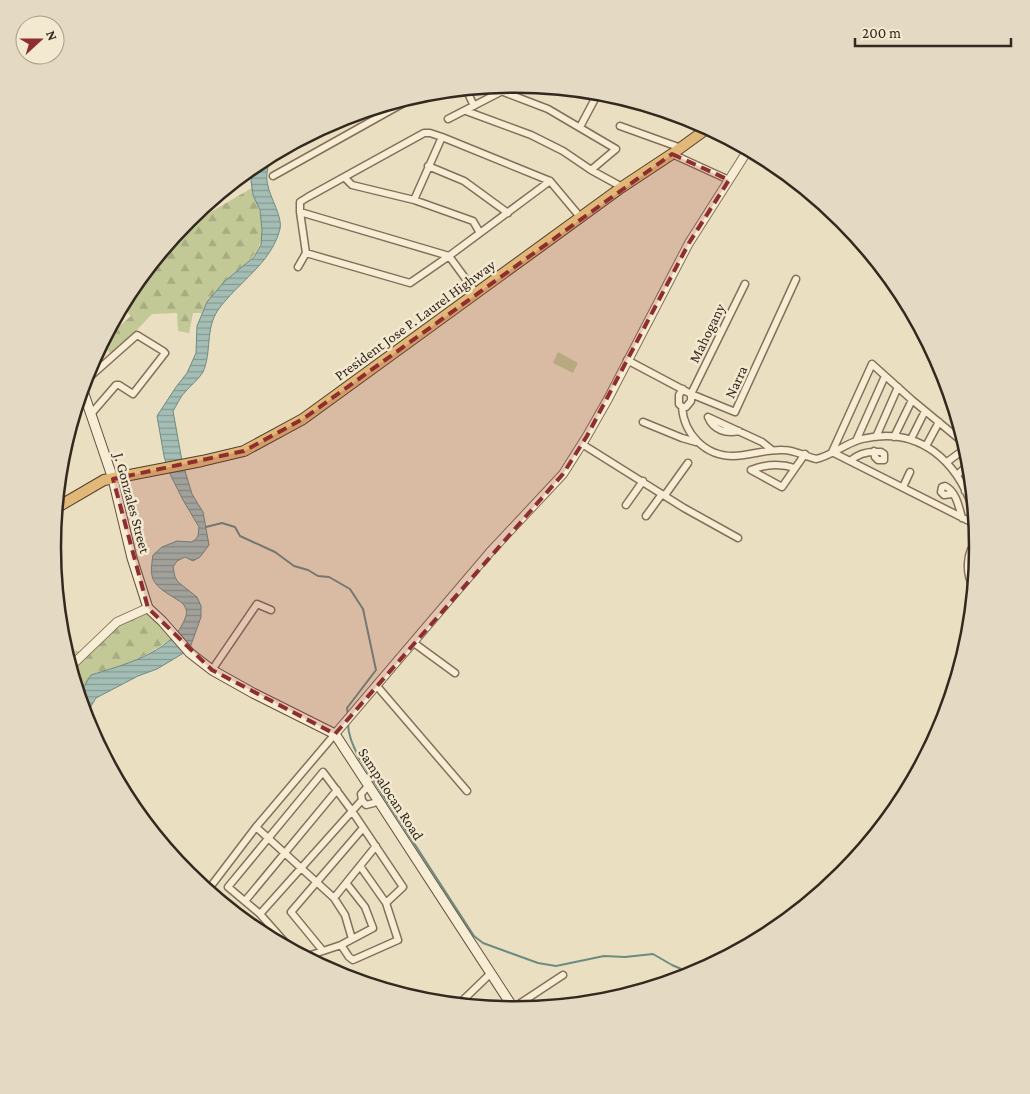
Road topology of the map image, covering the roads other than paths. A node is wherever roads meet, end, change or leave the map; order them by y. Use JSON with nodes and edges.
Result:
{"nodes":[{"id":1,"x":505,"y":93,"type":"edge"},
{"id":2,"x":498,"y":94,"type":"edge"},
{"id":3,"x":469,"y":96,"type":"edge"},
{"id":4,"x":594,"y":100,"type":"edge"},
{"id":5,"x":474,"y":106,"type":"junction"},
{"id":6,"x":391,"y":111,"type":"edge"},
{"id":7,"x":466,"y":111,"type":"junction"},
{"id":8,"x":448,"y":119,"type":"dead end"},
{"id":9,"x":620,"y":126,"type":"dead end"},
{"id":10,"x":580,"y":127,"type":"junction"},
{"id":11,"x":701,"y":133,"type":"edge"},
{"id":12,"x":442,"y":137,"type":"junction"},
{"id":13,"x":677,"y":151,"type":"junction"},
{"id":14,"x":744,"y":156,"type":"edge"},
{"id":15,"x":428,"y":166,"type":"junction"},
{"id":16,"x":591,"y":170,"type":"junction"},
{"id":17,"x":273,"y":176,"type":"dead end"},
{"id":18,"x":345,"y":178,"type":"junction"},
{"id":19,"x":729,"y":180,"type":"junction"},
{"id":20,"x":550,"y":181,"type":"junction"},
{"id":21,"x":622,"y":187,"type":"junction"},
{"id":22,"x":414,"y":200,"type":"junction"},
{"id":23,"x":300,"y":212,"type":"junction"},
{"id":24,"x":508,"y":213,"type":"junction"},
{"id":25,"x":581,"y":218,"type":"junction"},
{"id":26,"x":480,"y":233,"type":"junction"},
{"id":27,"x":306,"y":253,"type":"junction"},
{"id":28,"x":449,"y":256,"type":"junction"},
{"id":29,"x":298,"y":267,"type":"dead end"},
{"id":30,"x":796,"y":279,"type":"dead end"},
{"id":31,"x":745,"y":284,"type":"dead end"},
{"id":32,"x":476,"y":293,"type":"junction"},
{"id":33,"x":627,"y":360,"type":"junction"},
{"id":34,"x":97,"y":370,"type":"edge"},
{"id":35,"x":885,"y":376,"type":"junction"},
{"id":36,"x":898,"y":388,"type":"junction"},
{"id":37,"x":683,"y":389,"type":"junction"},
{"id":38,"x":691,"y":394,"type":"junction"},
{"id":39,"x":86,"y":399,"type":"edge"},
{"id":40,"x":912,"y":400,"type":"junction"},
{"id":41,"x":87,"y":402,"type":"junction"},
{"id":42,"x":84,"y":403,"type":"edge"},
{"id":43,"x":684,"y":407,"type":"junction"},
{"id":44,"x":925,"y":410,"type":"junction"},
{"id":45,"x":91,"y":414,"type":"junction"},
{"id":46,"x":643,"y":422,"type":"dead end"},
{"id":47,"x":939,"y":422,"type":"junction"},
{"id":48,"x":739,"y":431,"type":"dead end"},
{"id":49,"x":954,"y":434,"type":"edge"},
{"id":50,"x":894,"y":436,"type":"junction"},
{"id":51,"x":876,"y":437,"type":"junction"},
{"id":52,"x":911,"y":439,"type":"junction"},
{"id":53,"x":856,"y":441,"type":"junction"},
{"id":54,"x":696,"y":442,"type":"junction"},
{"id":55,"x":582,"y":444,"type":"junction"},
{"id":56,"x":926,"y":446,"type":"junction"},
{"id":57,"x":772,"y":450,"type":"junction"},
{"id":58,"x":874,"y":451,"type":"dead end"},
{"id":59,"x":832,"y":452,"type":"junction"},
{"id":60,"x":959,"y":453,"type":"edge"},
{"id":61,"x":805,"y":454,"type":"junction"},
{"id":62,"x":850,"y":461,"type":"junction"},
{"id":63,"x":947,"y":462,"type":"junction"},
{"id":64,"x":688,"y":463,"type":"dead end"},
{"id":65,"x":795,"y":468,"type":"junction"},
{"id":66,"x":962,"y":470,"type":"edge"},
{"id":67,"x":910,"y":472,"type":"dead end"},
{"id":68,"x":957,"y":475,"type":"junction"},
{"id":69,"x":113,"y":479,"type":"junction"},
{"id":70,"x":643,"y":482,"type":"junction"},
{"id":71,"x":903,"y":487,"type":"junction"},
{"id":72,"x":965,"y":491,"type":"edge"},
{"id":73,"x":664,"y":494,"type":"junction"},
{"id":74,"x":952,"y":494,"type":"dead end"},
{"id":75,"x":63,"y":504,"type":"edge"},
{"id":76,"x":626,"y":506,"type":"dead end"},
{"id":77,"x":63,"y":510,"type":"edge"},
{"id":78,"x":646,"y":516,"type":"dead end"},
{"id":79,"x":962,"y":518,"type":"junction"},
{"id":80,"x":968,"y":521,"type":"edge"},
{"id":81,"x":738,"y":538,"type":"dead end"},
{"id":82,"x":148,"y":608,"type":"junction"},
{"id":83,"x":272,"y":610,"type":"dead end"},
{"id":84,"x":414,"y":643,"type":"junction"},
{"id":85,"x":76,"y":660,"type":"edge"},
{"id":86,"x":212,"y":670,"type":"junction"},
{"id":87,"x":455,"y":673,"type":"dead end"},
{"id":88,"x":376,"y":685,"type":"junction"},
{"id":89,"x":336,"y":734,"type":"junction"},
{"id":90,"x":369,"y":785,"type":"junction"},
{"id":91,"x":337,"y":790,"type":"junction"},
{"id":92,"x":467,"y":791,"type":"dead end"},
{"id":93,"x":378,"y":798,"type":"junction"},
{"id":94,"x":362,"y":800,"type":"junction"},
{"id":95,"x":352,"y":811,"type":"junction"},
{"id":96,"x":256,"y":827,"type":"junction"},
{"id":97,"x":363,"y":828,"type":"junction"},
{"id":98,"x":269,"y":838,"type":"junction"},
{"id":99,"x":376,"y":846,"type":"junction"},
{"id":100,"x":285,"y":853,"type":"junction"},
{"id":101,"x":360,"y":866,"type":"junction"},
{"id":102,"x":301,"y":868,"type":"junction"},
{"id":103,"x":317,"y":882,"type":"junction"},
{"id":104,"x":347,"y":884,"type":"junction"},
{"id":105,"x":212,"y":885,"type":"edge"},
{"id":106,"x":334,"y":898,"type":"junction"},
{"id":107,"x":245,"y":901,"type":"junction"},
{"id":108,"x":386,"y":903,"type":"junction"},
{"id":109,"x":260,"y":914,"type":"junction"},
{"id":110,"x":277,"y":933,"type":"edge"},
{"id":111,"x":352,"y":939,"type":"junction"},
{"id":112,"x":341,"y":944,"type":"junction"},
{"id":113,"x":323,"y":951,"type":"junction"},
{"id":114,"x":314,"y":954,"type":"edge"},
{"id":115,"x":491,"y":973,"type":"junction"},
{"id":116,"x":562,"y":975,"type":"dead end"},
{"id":117,"x":465,"y":998,"type":"edge"},
{"id":118,"x":509,"y":1001,"type":"edge"},
{"id":119,"x":526,"y":1001,"type":"edge"}],
"edges":[{"from":1,"to":10,"type":"street"},
{"from":2,"to":5,"type":"street"},
{"from":3,"to":5,"type":"street"},
{"from":4,"to":10,"type":"street"},
{"from":5,"to":7,"type":"street"},
{"from":6,"to":17,"type":"street"},
{"from":7,"to":8,"type":"street"},
{"from":7,"to":16,"type":"street"},
{"from":9,"to":13,"type":"street"},
{"from":10,"to":16,"type":"street"},
{"from":11,"to":13,"type":"highway","name":"President Jose P. Laurel Highway"},
{"from":12,"to":15,"type":"street"},
{"from":12,"to":18,"type":"street"},
{"from":12,"to":20,"type":"street"},
{"from":13,"to":19,"type":"street"},
{"from":13,"to":21,"type":"highway","name":"President Jose P. Laurel Highway"},
{"from":14,"to":19,"type":"street"},
{"from":15,"to":22,"type":"street"},
{"from":15,"to":24,"type":"street"},
{"from":16,"to":21,"type":"street"},
{"from":18,"to":22,"type":"street"},
{"from":18,"to":23,"type":"street"},
{"from":19,"to":33,"type":"street"},
{"from":20,"to":24,"type":"street"},
{"from":20,"to":25,"type":"street"},
{"from":21,"to":25,"type":"highway","name":"President Jose P. Laurel Highway"},
{"from":22,"to":26,"type":"street"},
{"from":23,"to":27,"type":"street"},
{"from":23,"to":28,"type":"street"},
{"from":24,"to":26,"type":"street"},
{"from":25,"to":32,"type":"highway","name":"President Jose P. Laurel Highway"},
{"from":26,"to":28,"type":"street"},
{"from":27,"to":28,"type":"street"},
{"from":27,"to":29,"type":"street"},
{"from":28,"to":32,"type":"street"},
{"from":30,"to":38,"type":"street","name":"Narra"},
{"from":31,"to":38,"type":"street","name":"Mahogany"},
{"from":32,"to":69,"type":"highway","name":"President Jose P. Laurel Highway"},
{"from":33,"to":37,"type":"street","name":"Narra"},
{"from":33,"to":55,"type":"street"},
{"from":34,"to":45,"type":"street"},
{"from":35,"to":36,"type":"street"},
{"from":35,"to":53,"type":"street"},
{"from":35,"to":59,"type":"street"},
{"from":36,"to":40,"type":"street"},
{"from":36,"to":51,"type":"street"},
{"from":37,"to":38,"type":"street","name":"Narra"},
{"from":37,"to":43,"type":"street"},
{"from":38,"to":43,"type":"street","name":"Mahogany"},
{"from":39,"to":41,"type":"main road","name":"J. Gonzales Street"},
{"from":40,"to":44,"type":"street"},
{"from":40,"to":50,"type":"street"},
{"from":41,"to":42,"type":"street"},
{"from":41,"to":45,"type":"main road","name":"J. Gonzales Street"},
{"from":43,"to":54,"type":"street"},
{"from":44,"to":47,"type":"street"},
{"from":44,"to":52,"type":"street"},
{"from":45,"to":69,"type":"main road","name":"J. Gonzales Street"},
{"from":46,"to":54,"type":"street"},
{"from":47,"to":49,"type":"street"},
{"from":47,"to":56,"type":"street"},
{"from":48,"to":57,"type":"street"},
{"from":50,"to":51,"type":"street"},
{"from":50,"to":52,"type":"street"},
{"from":51,"to":53,"type":"street"},
{"from":52,"to":56,"type":"street"},
{"from":53,"to":59,"type":"street"},
{"from":54,"to":57,"type":"street"},
{"from":55,"to":70,"type":"street"},
{"from":55,"to":84,"type":"street"},
{"from":56,"to":63,"type":"street"},
{"from":57,"to":61,"type":"street"},
{"from":58,"to":62,"type":"street"},
{"from":59,"to":61,"type":"street"},
{"from":59,"to":62,"type":"street"},
{"from":60,"to":63,"type":"street"},
{"from":61,"to":65,"type":"street"},
{"from":62,"to":71,"type":"street"},
{"from":63,"to":68,"type":"street"},
{"from":64,"to":73,"type":"street"},
{"from":65,"to":65,"type":"street"},
{"from":66,"to":68,"type":"street"},
{"from":67,"to":71,"type":"street"},
{"from":68,"to":72,"type":"street"},
{"from":69,"to":75,"type":"highway","name":"President Jose P. Laurel Highway"},
{"from":69,"to":77,"type":"highway","name":"President Jose P. Laurel Highway"},
{"from":69,"to":82,"type":"main road","name":"J. Gonzales Street"},
{"from":70,"to":73,"type":"street"},
{"from":70,"to":76,"type":"street"},
{"from":71,"to":79,"type":"street"},
{"from":73,"to":78,"type":"street"},
{"from":73,"to":81,"type":"street"},
{"from":74,"to":79,"type":"street"},
{"from":79,"to":80,"type":"street"},
{"from":82,"to":85,"type":"street"},
{"from":82,"to":86,"type":"main road","name":"J. Gonzales Street"},
{"from":83,"to":86,"type":"street"},
{"from":84,"to":87,"type":"street"},
{"from":84,"to":88,"type":"street"},
{"from":86,"to":89,"type":"main road"},
{"from":88,"to":89,"type":"street"},
{"from":88,"to":92,"type":"street"},
{"from":89,"to":90,"type":"main road","name":"Sampalocan Road"},
{"from":89,"to":96,"type":"street"},
{"from":90,"to":93,"type":"main road","name":"Sampalocan Road"},
{"from":90,"to":94,"type":"street"},
{"from":91,"to":95,"type":"street"},
{"from":91,"to":98,"type":"street"},
{"from":91,"to":100,"type":"street"},
{"from":93,"to":94,"type":"street"},
{"from":93,"to":115,"type":"main road","name":"Sampalocan Road"},
{"from":94,"to":95,"type":"street"},
{"from":95,"to":97,"type":"street"},
{"from":95,"to":102,"type":"street"},
{"from":96,"to":98,"type":"street"},
{"from":96,"to":105,"type":"street"},
{"from":97,"to":99,"type":"street"},
{"from":97,"to":103,"type":"street"},
{"from":98,"to":100,"type":"street"},
{"from":98,"to":107,"type":"street"},
{"from":99,"to":101,"type":"street"},
{"from":99,"to":108,"type":"street"},
{"from":100,"to":102,"type":"street"},
{"from":100,"to":107,"type":"street"},
{"from":101,"to":104,"type":"street"},
{"from":101,"to":108,"type":"street"},
{"from":102,"to":103,"type":"street"},
{"from":102,"to":109,"type":"street"},
{"from":103,"to":106,"type":"street"},
{"from":103,"to":113,"type":"street"},
{"from":104,"to":106,"type":"street"},
{"from":104,"to":111,"type":"street"},
{"from":106,"to":111,"type":"street"},
{"from":107,"to":109,"type":"street"},
{"from":108,"to":112,"type":"street"},
{"from":109,"to":110,"type":"street"},
{"from":111,"to":112,"type":"street"},
{"from":112,"to":113,"type":"street"},
{"from":113,"to":114,"type":"street"},
{"from":115,"to":117,"type":"street"},
{"from":115,"to":118,"type":"main road","name":"Sampalocan Road"},
{"from":116,"to":119,"type":"street"}]}
